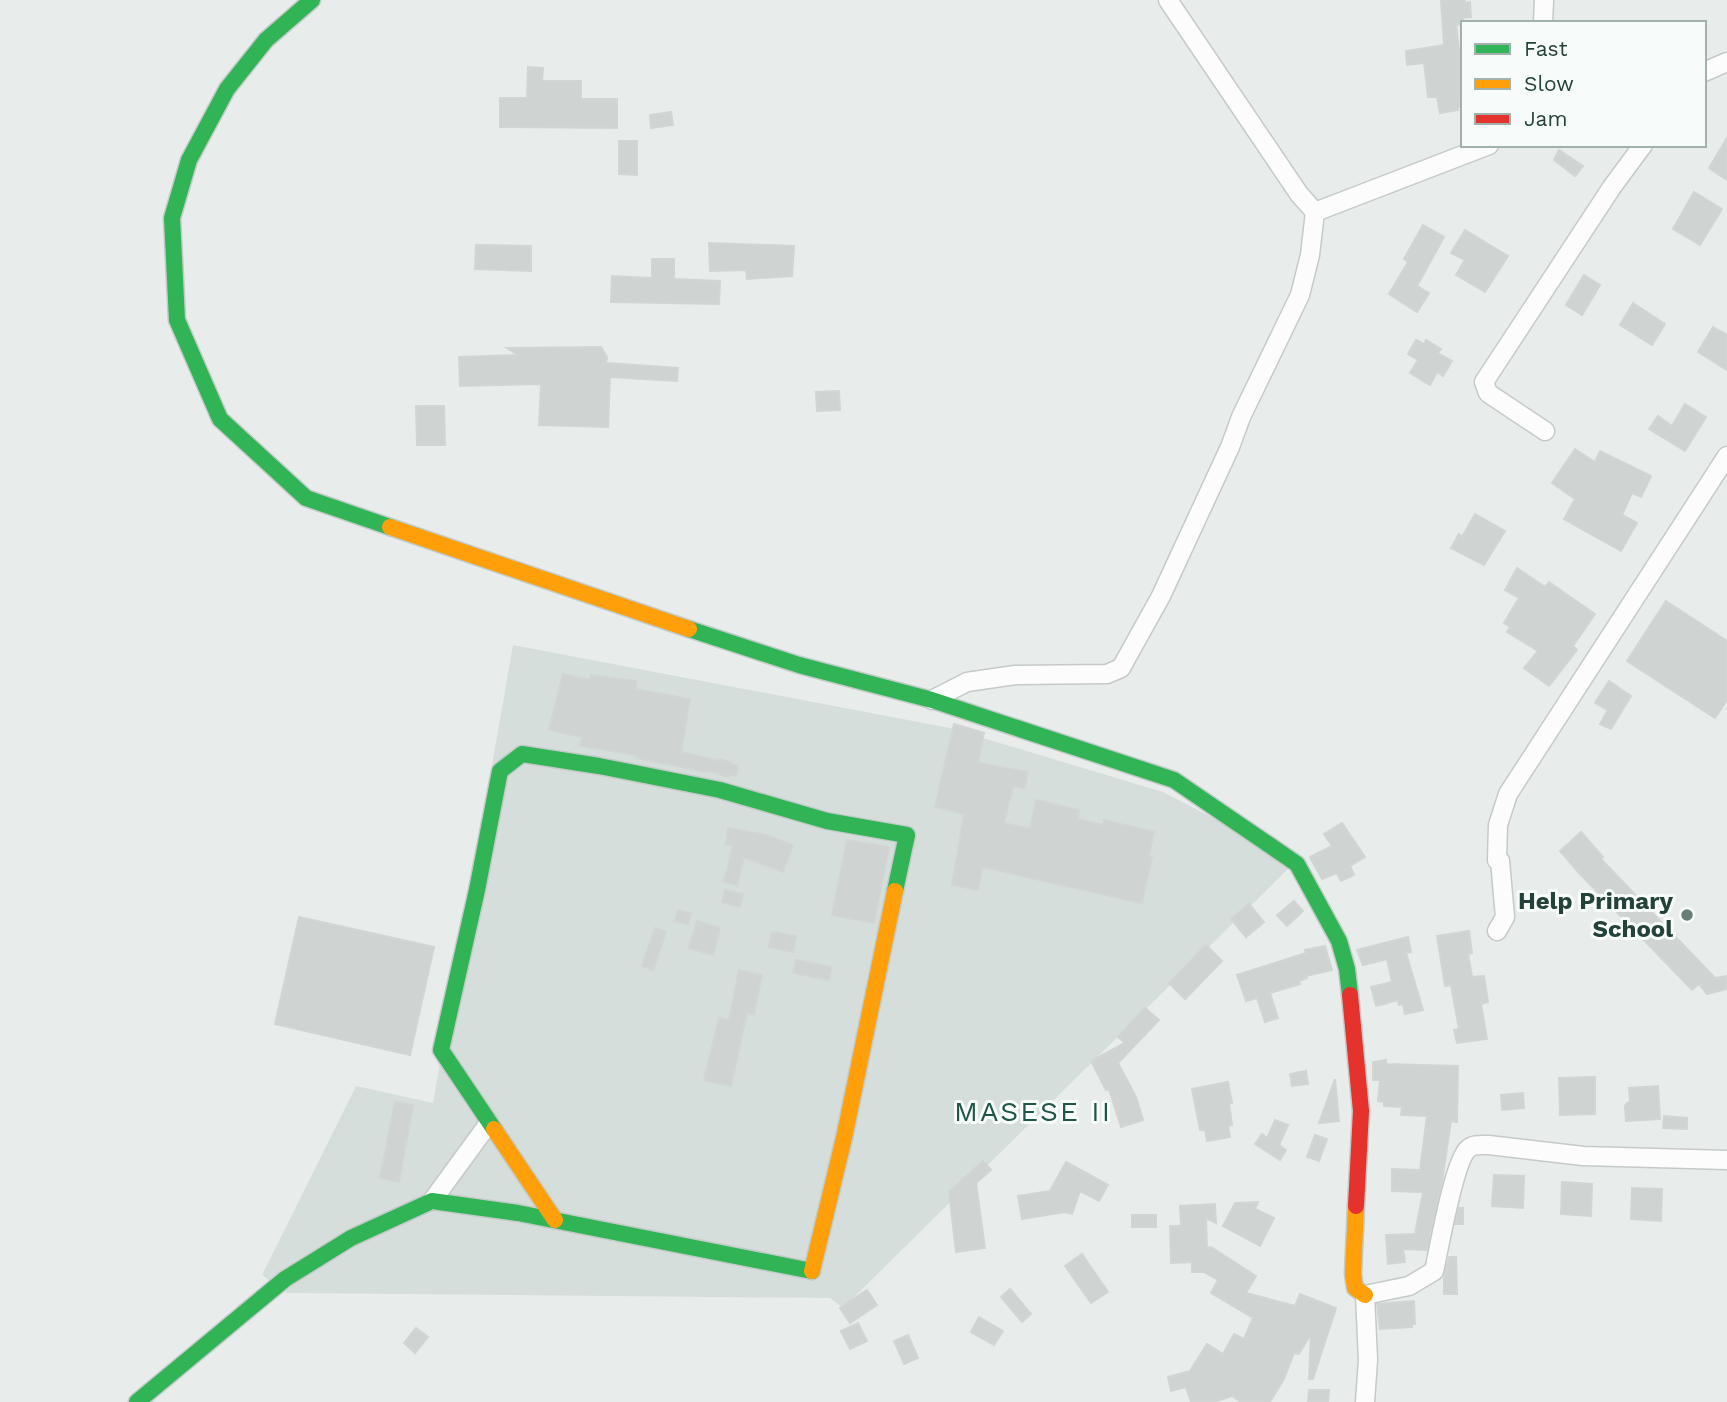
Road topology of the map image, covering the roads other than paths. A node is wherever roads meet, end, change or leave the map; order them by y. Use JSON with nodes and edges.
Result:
{"nodes":[{"id":1,"x":312,"y":0,"type":"edge"},
{"id":2,"x":1168,"y":0,"type":"edge"},
{"id":3,"x":1544,"y":0,"type":"edge"},
{"id":4,"x":1543,"y":21,"type":"edge"},
{"id":5,"x":1727,"y":62,"type":"edge"},
{"id":6,"x":1706,"y":71,"type":"edge"},
{"id":7,"x":1484,"y":147,"type":"edge"},
{"id":8,"x":1642,"y":147,"type":"edge"},
{"id":9,"x":1315,"y":212,"type":"junction"},
{"id":10,"x":1545,"y":431,"type":"dead end"},
{"id":11,"x":1727,"y":456,"type":"edge"},
{"id":12,"x":932,"y":700,"type":"junction"},
{"id":13,"x":1497,"y":931,"type":"dead end"},
{"id":14,"x":489,"y":1123,"type":"junction"},
{"id":15,"x":1727,"y":1160,"type":"edge"},
{"id":16,"x":432,"y":1200,"type":"junction"},
{"id":17,"x":555,"y":1220,"type":"junction"},
{"id":18,"x":1366,"y":1295,"type":"junction"},
{"id":19,"x":137,"y":1402,"type":"edge"},
{"id":20,"x":1365,"y":1402,"type":"edge"}],
"edges":[{"from":1,"to":12,"type":"street"},
{"from":2,"to":9,"type":"street"},
{"from":3,"to":4,"type":"street"},
{"from":5,"to":6,"type":"street"},
{"from":7,"to":9,"type":"street"},
{"from":8,"to":10,"type":"street"},
{"from":9,"to":12,"type":"street"},
{"from":11,"to":13,"type":"street"},
{"from":12,"to":18,"type":"street"},
{"from":14,"to":16,"type":"street"},
{"from":14,"to":17,"type":"street"},
{"from":14,"to":17,"type":"street"},
{"from":15,"to":18,"type":"street"},
{"from":16,"to":17,"type":"street"},
{"from":16,"to":19,"type":"street"},
{"from":18,"to":20,"type":"street"}]}
